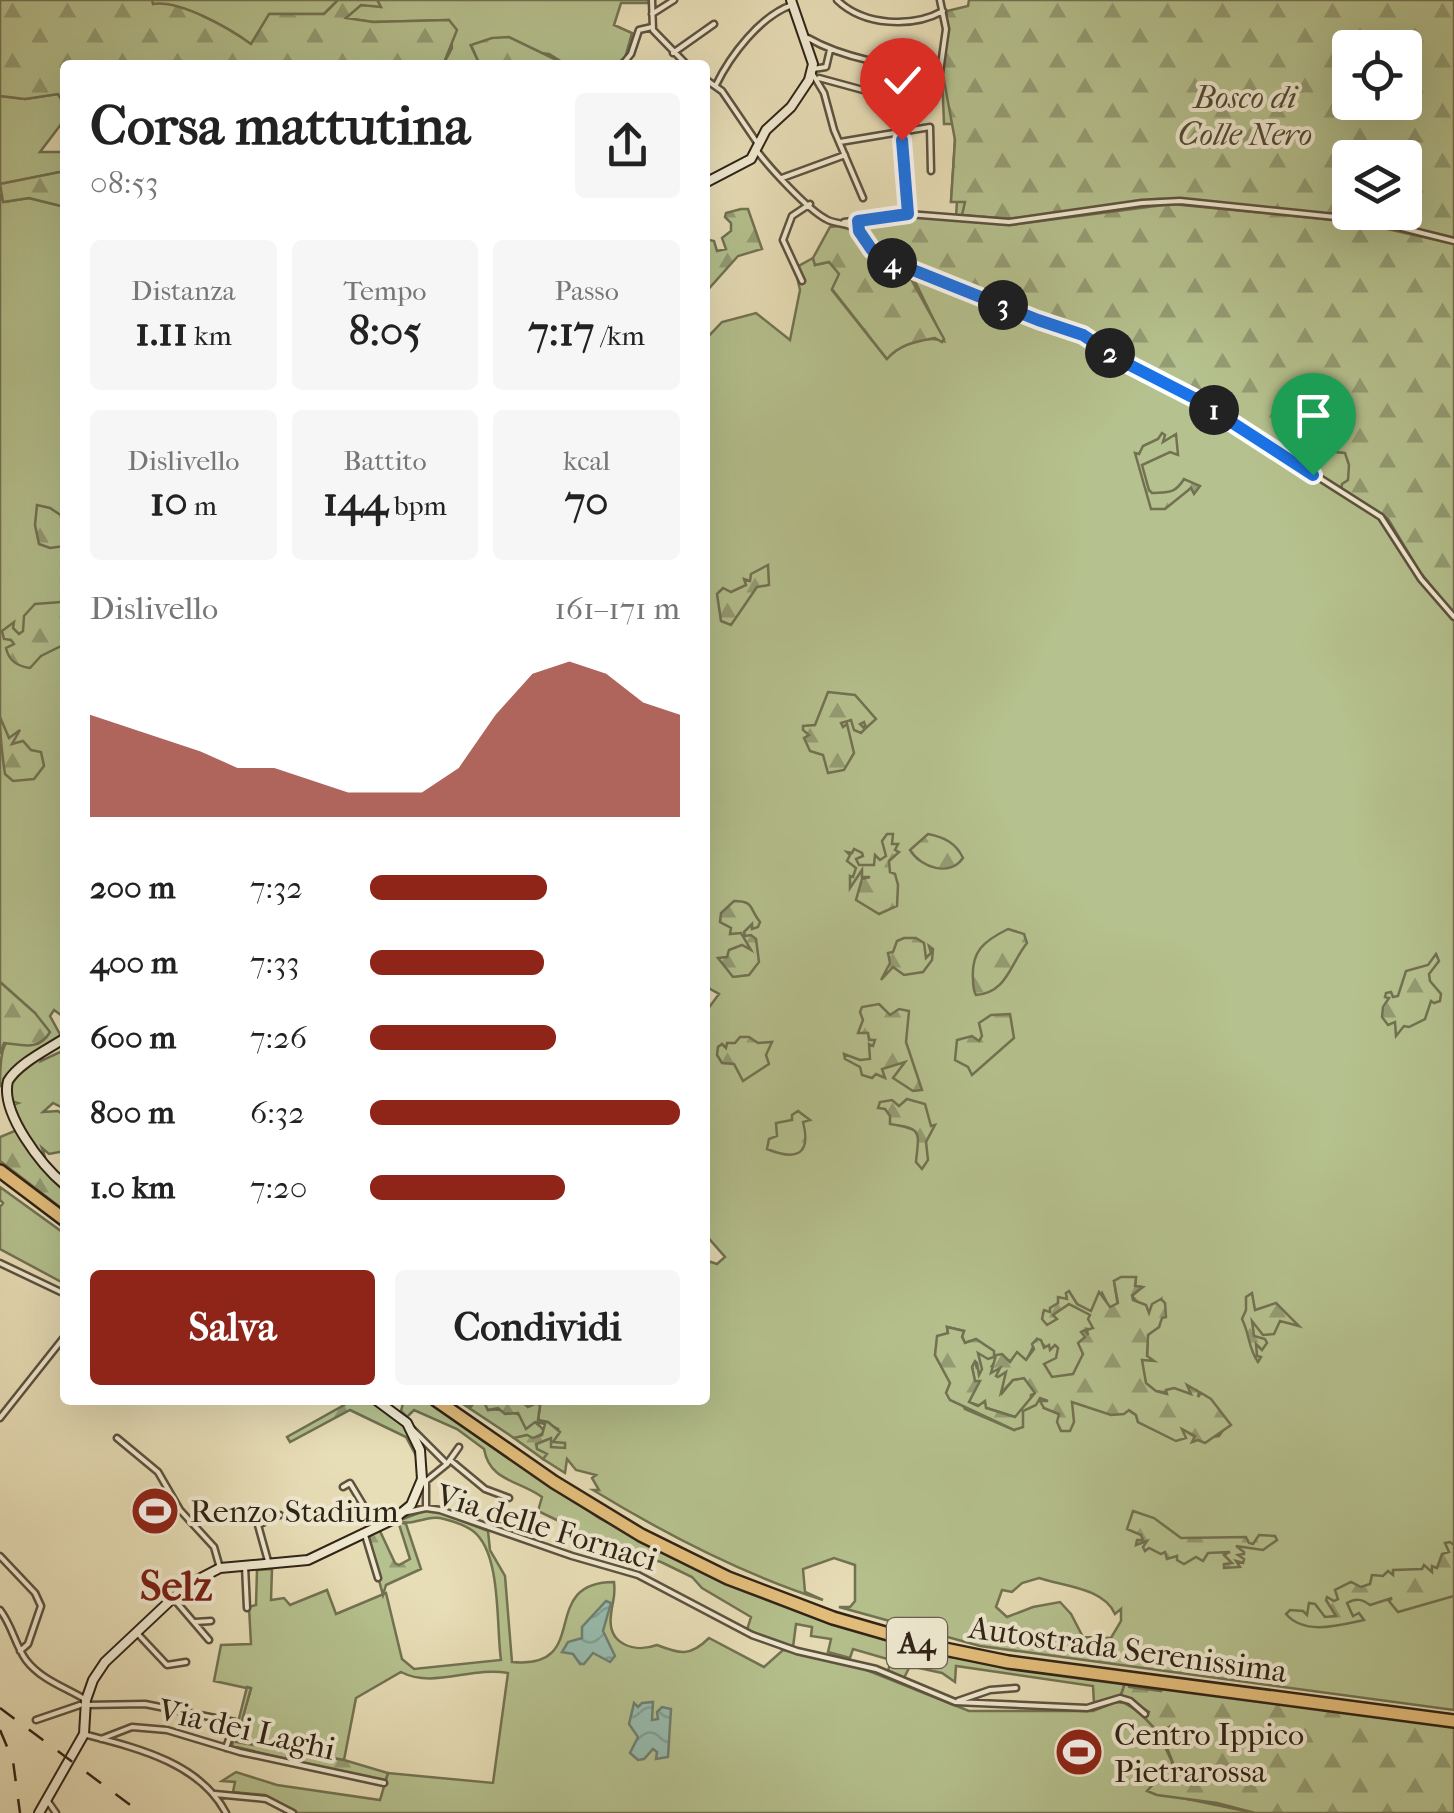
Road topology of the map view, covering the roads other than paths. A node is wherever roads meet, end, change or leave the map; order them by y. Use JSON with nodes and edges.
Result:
{"nodes":[{"id":1,"x":652,"y":0,"type":"edge"},
{"id":2,"x":674,"y":0,"type":"edge"},
{"id":3,"x":838,"y":0,"type":"edge"},
{"id":4,"x":940,"y":0,"type":"edge"},
{"id":5,"x":792,"y":2,"type":"edge"},
{"id":6,"x":944,"y":12,"type":"junction"},
{"id":7,"x":652,"y":14,"type":"junction"},
{"id":8,"x":714,"y":24,"type":"dead end"},
{"id":9,"x":652,"y":27,"type":"junction"},
{"id":10,"x":804,"y":40,"type":"junction"},
{"id":11,"x":831,"y":49,"type":"junction"},
{"id":12,"x":673,"y":53,"type":"junction"},
{"id":13,"x":627,"y":60,"type":"edge"},
{"id":14,"x":681,"y":60,"type":"edge"},
{"id":15,"x":814,"y":73,"type":"junction"},
{"id":16,"x":710,"y":82,"type":"edge"},
{"id":17,"x":716,"y":85,"type":"junction"},
{"id":18,"x":896,"y":99,"type":"dead end"},
{"id":19,"x":899,"y":132,"type":"junction"},
{"id":20,"x":840,"y":142,"type":"junction"},
{"id":21,"x":758,"y":148,"type":"junction"},
{"id":22,"x":846,"y":155,"type":"junction"},
{"id":23,"x":931,"y":171,"type":"dead end"},
{"id":24,"x":782,"y":178,"type":"junction"},
{"id":25,"x":710,"y":180,"type":"edge"},
{"id":26,"x":863,"y":198,"type":"dead end"},
{"id":27,"x":810,"y":204,"type":"junction"},
{"id":28,"x":908,"y":214,"type":"junction"},
{"id":29,"x":858,"y":221,"type":"junction"},
{"id":30,"x":839,"y":223,"type":"junction"},
{"id":31,"x":859,"y":231,"type":"junction"},
{"id":32,"x":1454,"y":241,"type":"edge"},
{"id":33,"x":802,"y":281,"type":"dead end"},
{"id":34,"x":1454,"y":617,"type":"edge"},
{"id":35,"x":60,"y":1041,"type":"edge"},
{"id":36,"x":0,"y":1171,"type":"edge"},
{"id":37,"x":0,"y":1180,"type":"edge"},
{"id":38,"x":60,"y":1181,"type":"edge"},
{"id":39,"x":60,"y":1216,"type":"edge"},
{"id":40,"x":60,"y":1224,"type":"edge"},
{"id":41,"x":0,"y":1264,"type":"edge"},
{"id":42,"x":60,"y":1292,"type":"edge"},
{"id":43,"x":60,"y":1342,"type":"edge"},
{"id":44,"x":384,"y":1405,"type":"edge"},
{"id":45,"x":443,"y":1405,"type":"edge"},
{"id":46,"x":455,"y":1405,"type":"edge"},
{"id":47,"x":0,"y":1418,"type":"edge"},
{"id":48,"x":411,"y":1429,"type":"junction"},
{"id":49,"x":117,"y":1438,"type":"dead end"},
{"id":50,"x":459,"y":1447,"type":"dead end"},
{"id":51,"x":448,"y":1462,"type":"junction"},
{"id":52,"x":343,"y":1487,"type":"dead end"},
{"id":53,"x":510,"y":1498,"type":"dead end"},
{"id":54,"x":426,"y":1508,"type":"junction"},
{"id":55,"x":403,"y":1513,"type":"junction"},
{"id":56,"x":280,"y":1514,"type":"dead end"},
{"id":57,"x":377,"y":1528,"type":"junction"},
{"id":58,"x":365,"y":1534,"type":"junction"},
{"id":59,"x":0,"y":1556,"type":"edge"},
{"id":60,"x":244,"y":1566,"type":"junction"},
{"id":61,"x":269,"y":1566,"type":"junction"},
{"id":62,"x":220,"y":1568,"type":"junction"},
{"id":63,"x":378,"y":1578,"type":"dead end"},
{"id":64,"x":173,"y":1598,"type":"junction"},
{"id":65,"x":247,"y":1608,"type":"dead end"},
{"id":66,"x":0,"y":1610,"type":"edge"},
{"id":67,"x":210,"y":1620,"type":"dead end"},
{"id":68,"x":194,"y":1622,"type":"junction"},
{"id":69,"x":136,"y":1632,"type":"junction"},
{"id":70,"x":208,"y":1640,"type":"dead end"},
{"id":71,"x":20,"y":1651,"type":"junction"},
{"id":72,"x":186,"y":1662,"type":"dead end"},
{"id":73,"x":1016,"y":1688,"type":"dead end"},
{"id":74,"x":80,"y":1700,"type":"junction"},
{"id":75,"x":955,"y":1702,"type":"junction"},
{"id":76,"x":1146,"y":1714,"type":"dead end"},
{"id":77,"x":1454,"y":1718,"type":"edge"},
{"id":78,"x":36,"y":1720,"type":"dead end"},
{"id":79,"x":84,"y":1734,"type":"junction"},
{"id":80,"x":101,"y":1739,"type":"junction"},
{"id":81,"x":226,"y":1748,"type":"junction"},
{"id":82,"x":384,"y":1783,"type":"dead end"},
{"id":83,"x":215,"y":1794,"type":"junction"},
{"id":84,"x":46,"y":1799,"type":"junction"},
{"id":85,"x":282,"y":1810,"type":"edge"},
{"id":86,"x":39,"y":1813,"type":"edge"},
{"id":87,"x":56,"y":1813,"type":"edge"},
{"id":88,"x":226,"y":1813,"type":"edge"},
{"id":89,"x":293,"y":1813,"type":"edge"}],
"edges":[{"from":1,"to":7,"type":"street"},
{"from":2,"to":7,"type":"street"},
{"from":3,"to":6,"type":"street"},
{"from":4,"to":6,"type":"street"},
{"from":5,"to":10,"type":"street"},
{"from":5,"to":17,"type":"street"},
{"from":6,"to":11,"type":"street"},
{"from":7,"to":9,"type":"street"},
{"from":8,"to":12,"type":"street"},
{"from":9,"to":12,"type":"street"},
{"from":9,"to":13,"type":"street"},
{"from":10,"to":11,"type":"street"},
{"from":10,"to":15,"type":"street"},
{"from":11,"to":15,"type":"street"},
{"from":12,"to":14,"type":"street"},
{"from":15,"to":18,"type":"street"},
{"from":15,"to":20,"type":"street"},
{"from":15,"to":21,"type":"street"},
{"from":16,"to":17,"type":"street"},
{"from":17,"to":21,"type":"street"},
{"from":19,"to":20,"type":"street"},
{"from":19,"to":23,"type":"street"},
{"from":19,"to":28,"type":"street"},
{"from":20,"to":22,"type":"street"},
{"from":21,"to":24,"type":"street"},
{"from":21,"to":25,"type":"street"},
{"from":22,"to":24,"type":"street"},
{"from":22,"to":26,"type":"street"},
{"from":24,"to":27,"type":"street"},
{"from":27,"to":30,"type":"street"},
{"from":27,"to":33,"type":"street"},
{"from":28,"to":29,"type":"street"},
{"from":28,"to":32,"type":"street"},
{"from":29,"to":30,"type":"street"},
{"from":29,"to":31,"type":"street"},
{"from":30,"to":31,"type":"street"},
{"from":31,"to":34,"type":"street"},
{"from":35,"to":38,"type":"street"},
{"from":36,"to":39,"type":"highway"},
{"from":37,"to":40,"type":"highway"},
{"from":41,"to":42,"type":"street"},
{"from":43,"to":47,"type":"street"},
{"from":44,"to":48,"type":"street"},
{"from":45,"to":77,"type":"highway","name":"Autostrada Serenissima","number":"A4"},
{"from":46,"to":77,"type":"highway","name":"Autostrada Serenissima","number":"A4"},
{"from":48,"to":51,"type":"street"},
{"from":48,"to":55,"type":"street"},
{"from":49,"to":62,"type":"street"},
{"from":50,"to":51,"type":"street"},
{"from":51,"to":53,"type":"street"},
{"from":51,"to":54,"type":"street"},
{"from":52,"to":57,"type":"street"},
{"from":54,"to":55,"type":"street","name":"Via delle Fornaci"},
{"from":54,"to":75,"type":"street","name":"Via delle Fornaci"},
{"from":55,"to":57,"type":"street"},
{"from":56,"to":61,"type":"street"},
{"from":57,"to":58,"type":"street"},
{"from":58,"to":61,"type":"street"},
{"from":58,"to":63,"type":"street"},
{"from":59,"to":71,"type":"street"},
{"from":60,"to":61,"type":"street"},
{"from":60,"to":62,"type":"street"},
{"from":60,"to":65,"type":"street"},
{"from":62,"to":64,"type":"street"},
{"from":64,"to":68,"type":"street"},
{"from":64,"to":69,"type":"street"},
{"from":66,"to":71,"type":"street"},
{"from":67,"to":68,"type":"street"},
{"from":68,"to":70,"type":"street"},
{"from":69,"to":72,"type":"street"},
{"from":69,"to":74,"type":"street"},
{"from":71,"to":74,"type":"street"},
{"from":73,"to":75,"type":"street"},
{"from":74,"to":78,"type":"street"},
{"from":74,"to":79,"type":"street"},
{"from":74,"to":81,"type":"street"},
{"from":75,"to":76,"type":"street","name":"Via delle Fornaci"},
{"from":79,"to":80,"type":"street"},
{"from":79,"to":84,"type":"street"},
{"from":80,"to":81,"type":"street","name":"Via dei Laghi"},
{"from":80,"to":83,"type":"street"},
{"from":81,"to":82,"type":"street","name":"Via dei Laghi"},
{"from":83,"to":85,"type":"street"},
{"from":83,"to":88,"type":"street"},
{"from":84,"to":86,"type":"street"},
{"from":84,"to":87,"type":"street"},
{"from":85,"to":89,"type":"street"}]}
